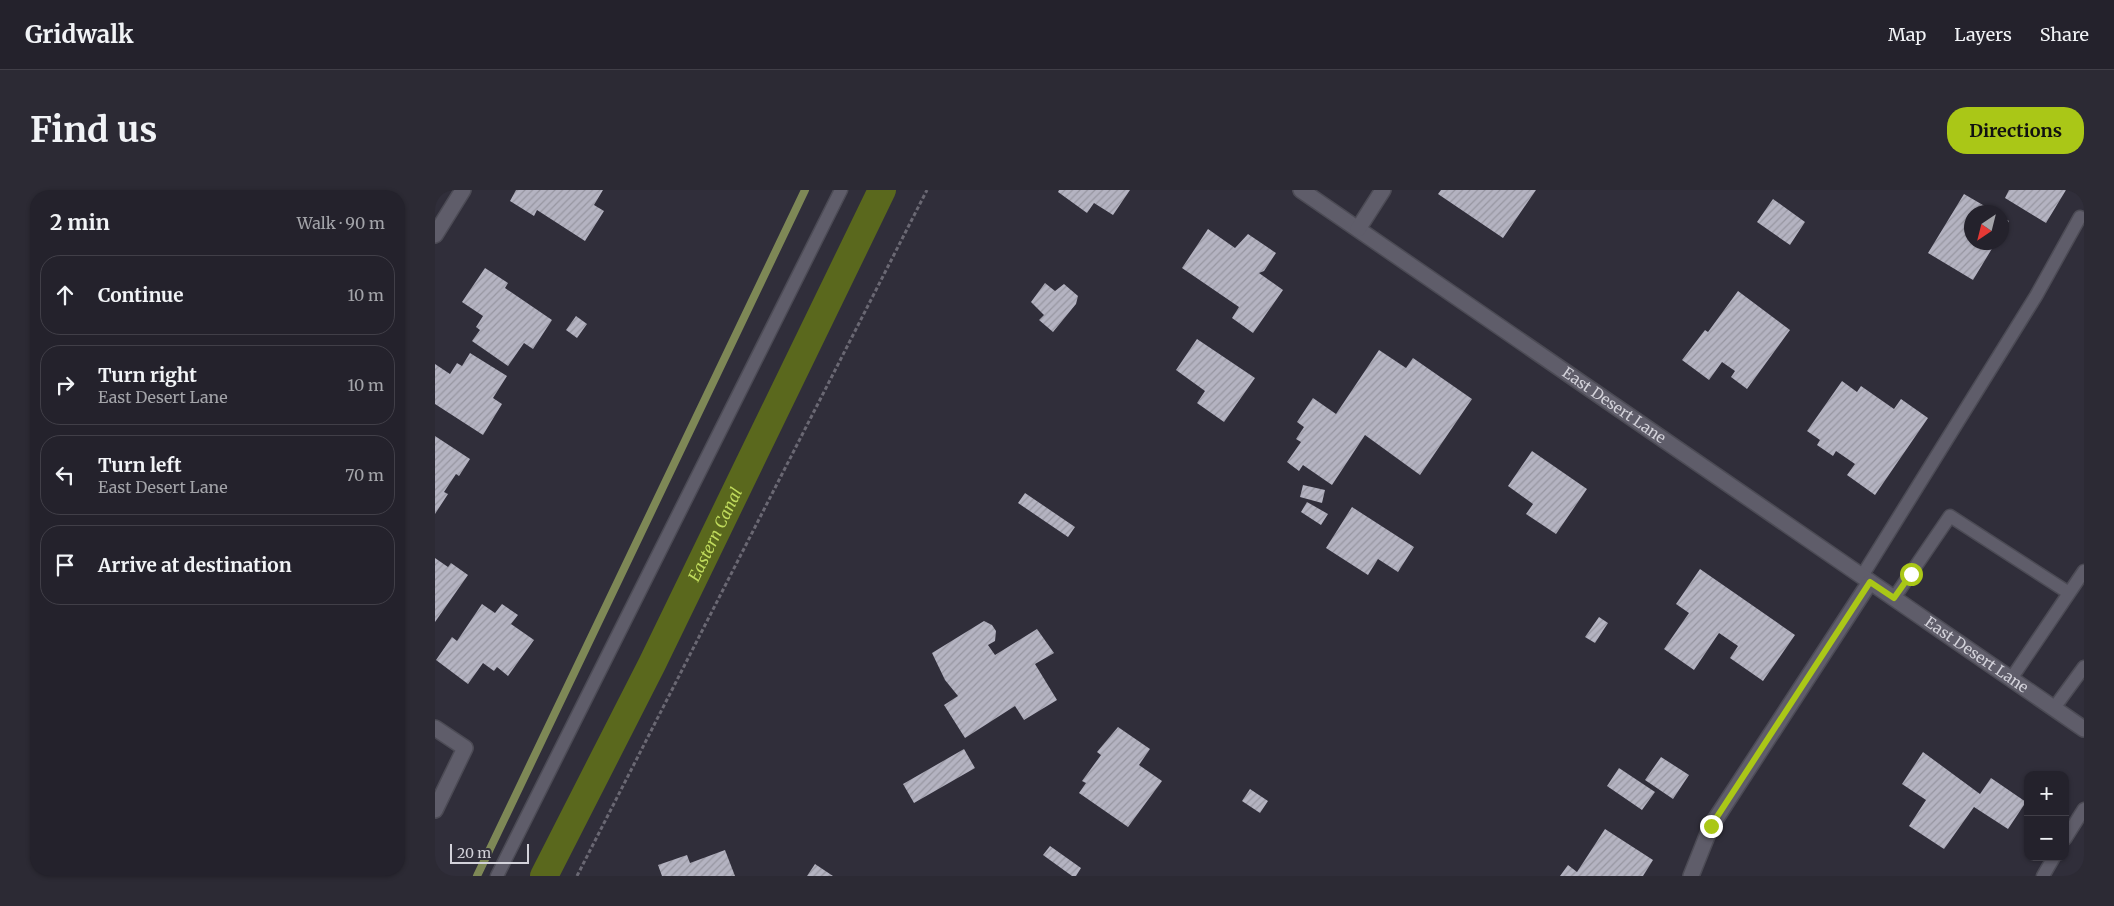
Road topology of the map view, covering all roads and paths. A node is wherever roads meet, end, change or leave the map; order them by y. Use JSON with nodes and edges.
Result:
{"nodes":[{"id":1,"x":841,"y":190,"type":"edge"},
{"id":2,"x":927,"y":190,"type":"edge"},
{"id":3,"x":1301,"y":190,"type":"edge"},
{"id":4,"x":1383,"y":190,"type":"edge"},
{"id":5,"x":460,"y":191,"type":"edge"},
{"id":6,"x":2081,"y":217,"type":"dead end"},
{"id":7,"x":1359,"y":229,"type":"junction"},
{"id":8,"x":435,"y":235,"type":"edge"},
{"id":9,"x":2084,"y":571,"type":"edge"},
{"id":10,"x":1866,"y":579,"type":"junction"},
{"id":11,"x":2069,"y":593,"type":"junction"},
{"id":12,"x":1894,"y":598,"type":"junction"},
{"id":13,"x":2084,"y":667,"type":"edge"},
{"id":14,"x":2011,"y":679,"type":"junction"},
{"id":15,"x":2054,"y":708,"type":"junction"},
{"id":16,"x":435,"y":728,"type":"edge"},
{"id":17,"x":2084,"y":729,"type":"edge"},
{"id":18,"x":2084,"y":809,"type":"edge"},
{"id":19,"x":435,"y":810,"type":"edge"},
{"id":20,"x":2069,"y":833,"type":"edge"},
{"id":21,"x":2052,"y":861,"type":"edge"},
{"id":22,"x":497,"y":876,"type":"edge"},
{"id":23,"x":577,"y":876,"type":"edge"},
{"id":24,"x":1691,"y":876,"type":"edge"},
{"id":25,"x":2043,"y":876,"type":"edge"}],
"edges":[{"from":1,"to":22,"type":"lane"},
{"from":2,"to":23,"type":"path"},
{"from":3,"to":7,"type":"street","name":"East Desert Lane"},
{"from":4,"to":7,"type":"street"},
{"from":5,"to":8,"type":"street"},
{"from":6,"to":10,"type":"lane"},
{"from":7,"to":10,"type":"street","name":"East Desert Lane"},
{"from":9,"to":11,"type":"lane"},
{"from":10,"to":12,"type":"street","name":"East Desert Lane"},
{"from":10,"to":24,"type":"street"},
{"from":11,"to":12,"type":"lane"},
{"from":11,"to":14,"type":"lane"},
{"from":12,"to":14,"type":"street","name":"East Desert Lane"},
{"from":13,"to":15,"type":"lane"},
{"from":14,"to":15,"type":"street","name":"East Desert Lane"},
{"from":15,"to":17,"type":"street","name":"East Desert Lane"},
{"from":16,"to":19,"type":"street"},
{"from":18,"to":20,"type":"lane"},
{"from":21,"to":25,"type":"lane"}]}
